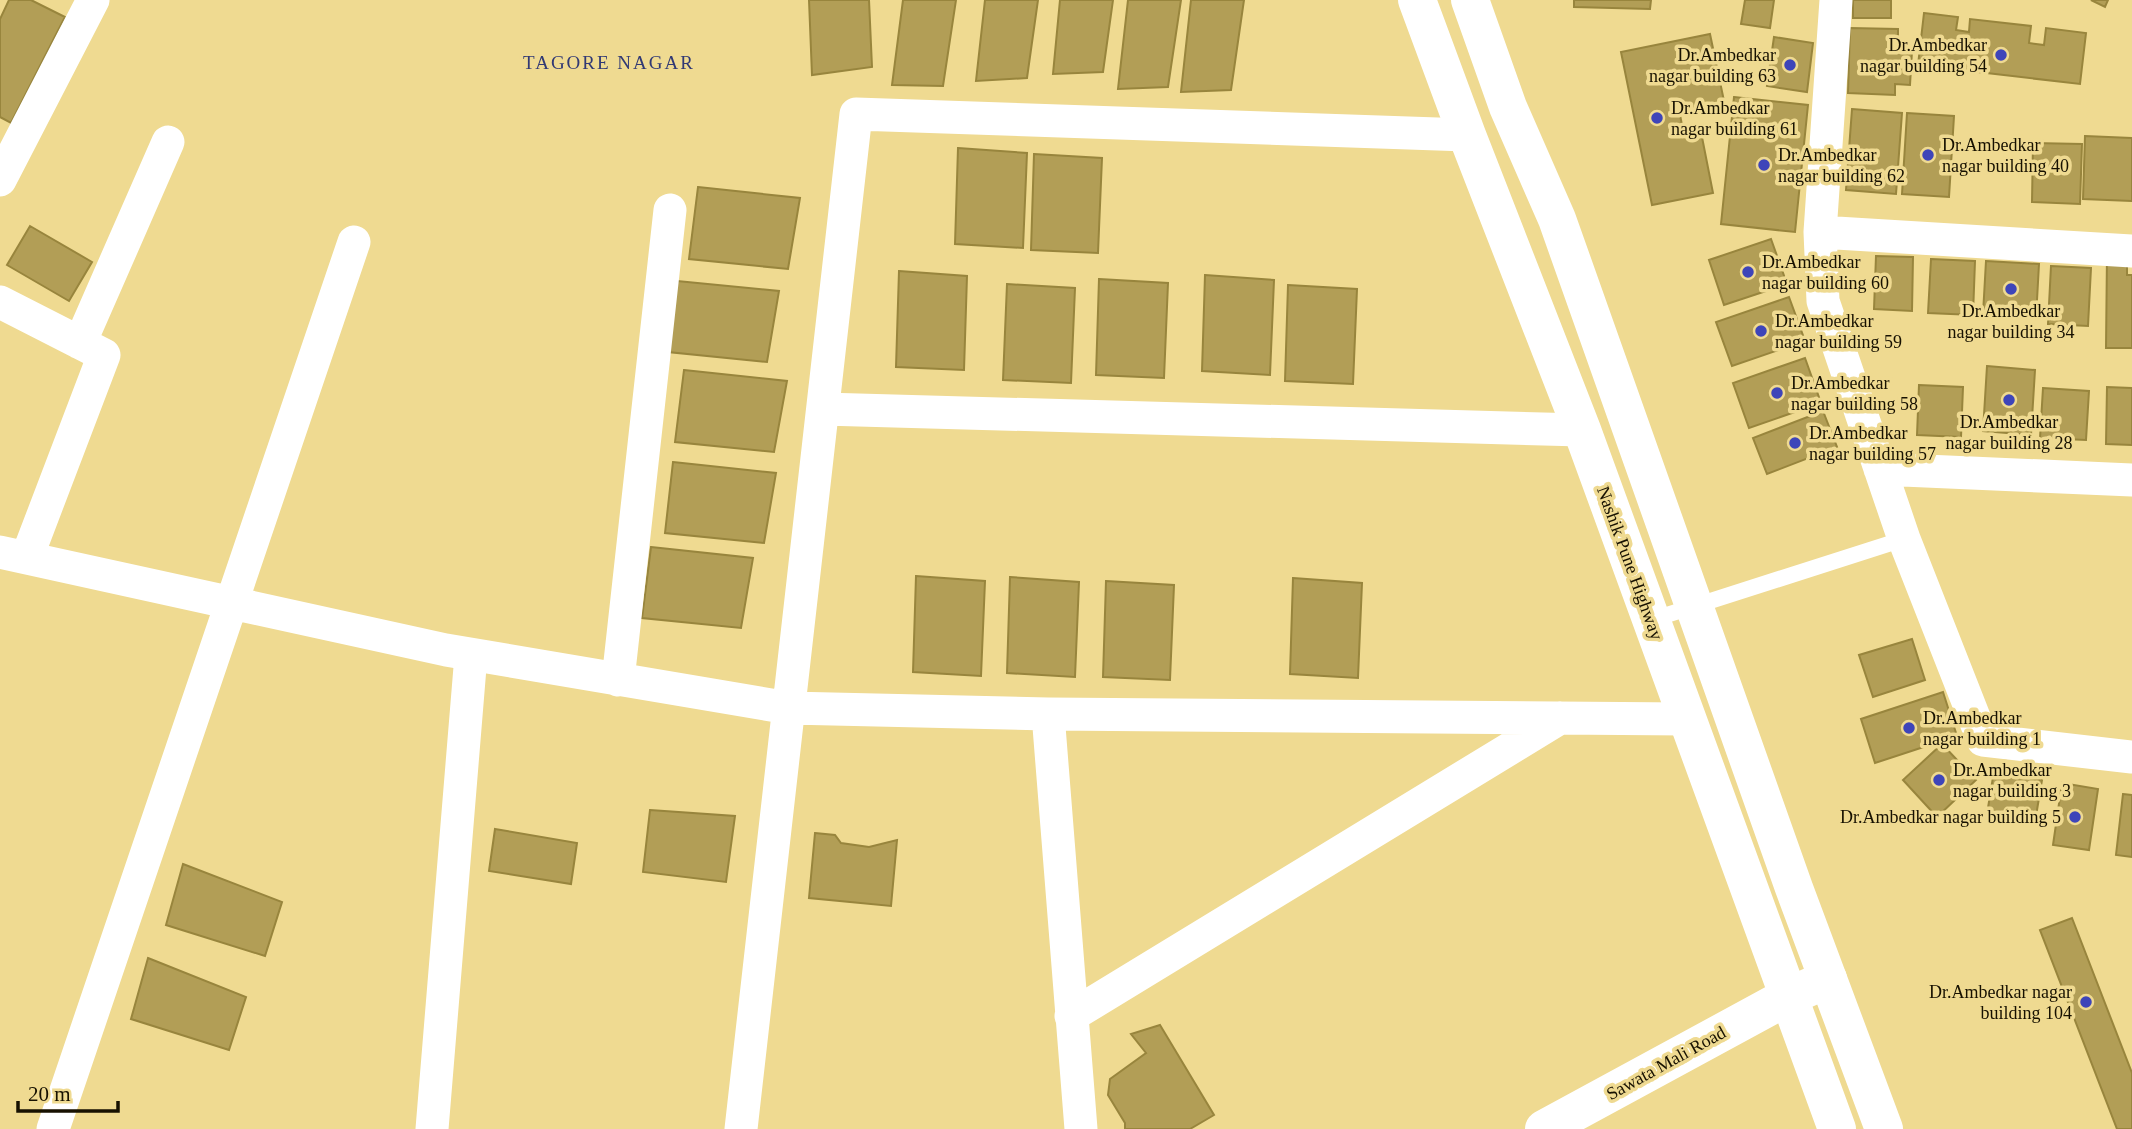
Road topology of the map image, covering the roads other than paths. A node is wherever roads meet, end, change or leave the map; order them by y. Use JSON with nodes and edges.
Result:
{"nodes":[{"id":1,"x":93,"y":0,"type":"edge"},
{"id":2,"x":1417,"y":0,"type":"edge"},
{"id":3,"x":1470,"y":0,"type":"edge"},
{"id":4,"x":1836,"y":0,"type":"edge"},
{"id":5,"x":1467,"y":135,"type":"junction"},
{"id":6,"x":168,"y":142,"type":"dead end"},
{"id":7,"x":0,"y":180,"type":"edge"},
{"id":8,"x":670,"y":210,"type":"dead end"},
{"id":9,"x":1820,"y":232,"type":"junction"},
{"id":10,"x":354,"y":242,"type":"dead end"},
{"id":11,"x":2132,"y":250,"type":"edge"},
{"id":12,"x":0,"y":302,"type":"edge"},
{"id":13,"x":80,"y":343,"type":"junction"},
{"id":14,"x":823,"y":409,"type":"junction"},
{"id":15,"x":1581,"y":429,"type":"junction"},
{"id":16,"x":1880,"y":469,"type":"junction"},
{"id":17,"x":2132,"y":480,"type":"edge"},
{"id":18,"x":1904,"y":539,"type":"junction"},
{"id":19,"x":13,"y":554,"type":"edge"},
{"id":20,"x":232,"y":603,"type":"junction"},
{"id":21,"x":1694,"y":607,"type":"junction"},
{"id":22,"x":1651,"y":620,"type":"junction"},
{"id":23,"x":471,"y":654,"type":"junction"},
{"id":24,"x":618,"y":680,"type":"junction"},
{"id":25,"x":789,"y":708,"type":"junction"},
{"id":26,"x":1048,"y":715,"type":"junction"},
{"id":27,"x":1560,"y":718,"type":"junction"},
{"id":28,"x":1686,"y":719,"type":"junction"},
{"id":29,"x":2132,"y":757,"type":"edge"},
{"id":30,"x":1828,"y":979,"type":"junction"},
{"id":31,"x":1787,"y":997,"type":"junction"},
{"id":32,"x":1071,"y":1016,"type":"junction"},
{"id":33,"x":53,"y":1129,"type":"edge"},
{"id":34,"x":432,"y":1129,"type":"edge"},
{"id":35,"x":741,"y":1129,"type":"edge"},
{"id":36,"x":1081,"y":1129,"type":"edge"},
{"id":37,"x":1544,"y":1129,"type":"edge"},
{"id":38,"x":1837,"y":1129,"type":"edge"},
{"id":39,"x":1884,"y":1129,"type":"edge"}],
"edges":[{"from":1,"to":7,"type":"street"},
{"from":2,"to":5,"type":"main road","name":"Nashik Pune Highway"},
{"from":3,"to":21,"type":"main road"},
{"from":4,"to":9,"type":"street"},
{"from":5,"to":14,"type":"street"},
{"from":5,"to":15,"type":"main road","name":"Nashik Pune Highway"},
{"from":6,"to":13,"type":"street"},
{"from":8,"to":24,"type":"street"},
{"from":9,"to":11,"type":"street"},
{"from":9,"to":16,"type":"street"},
{"from":10,"to":20,"type":"street"},
{"from":12,"to":13,"type":"street"},
{"from":13,"to":19,"type":"street"},
{"from":14,"to":15,"type":"street"},
{"from":14,"to":25,"type":"street"},
{"from":15,"to":22,"type":"main road","name":"Nashik Pune Highway"},
{"from":16,"to":17,"type":"street"},
{"from":16,"to":18,"type":"street"},
{"from":18,"to":21,"type":"lane"},
{"from":18,"to":29,"type":"street"},
{"from":19,"to":20,"type":"street"},
{"from":20,"to":23,"type":"street"},
{"from":20,"to":33,"type":"street"},
{"from":21,"to":22,"type":"lane"},
{"from":21,"to":30,"type":"main road"},
{"from":22,"to":28,"type":"main road","name":"Nashik Pune Highway"},
{"from":23,"to":24,"type":"street"},
{"from":23,"to":34,"type":"street"},
{"from":24,"to":25,"type":"street"},
{"from":25,"to":26,"type":"street"},
{"from":25,"to":35,"type":"street"},
{"from":26,"to":27,"type":"street"},
{"from":26,"to":32,"type":"street"},
{"from":27,"to":28,"type":"street"},
{"from":27,"to":32,"type":"street"},
{"from":28,"to":31,"type":"main road","name":"Nashik Pune Highway"},
{"from":30,"to":31,"type":"main road","name":"Sawata Mali Road"},
{"from":30,"to":39,"type":"main road"},
{"from":31,"to":37,"type":"main road","name":"Sawata Mali Road"},
{"from":31,"to":38,"type":"main road","name":"Nashik Pune Highway"},
{"from":32,"to":36,"type":"street"}]}
